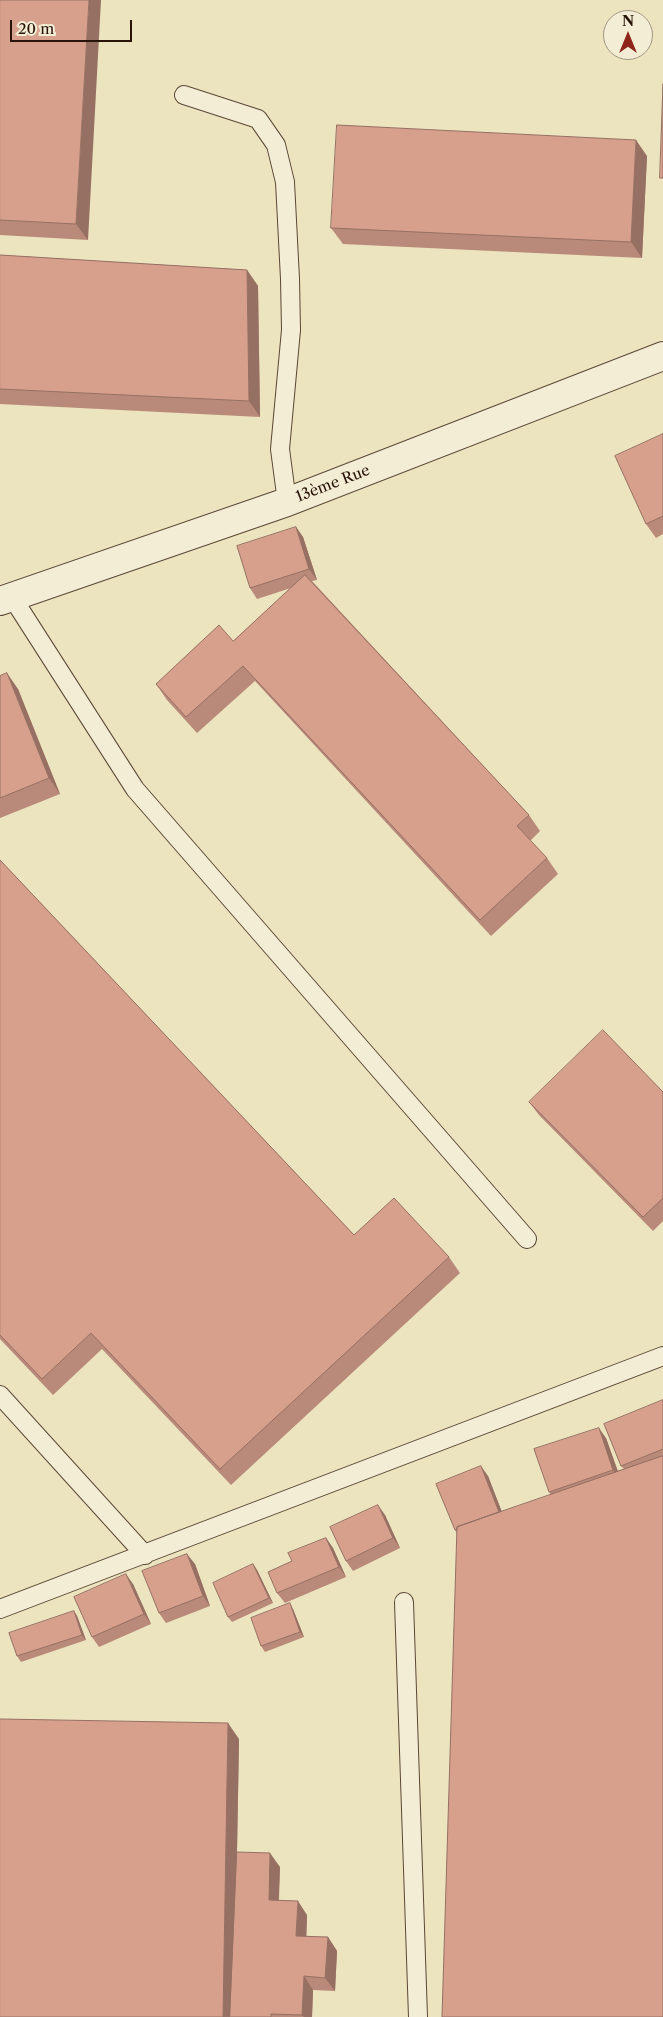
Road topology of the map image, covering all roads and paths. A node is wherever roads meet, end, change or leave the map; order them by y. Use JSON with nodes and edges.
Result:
{"nodes":[{"id":1,"x":184,"y":95,"type":"dead end"},
{"id":2,"x":663,"y":356,"type":"edge"},
{"id":3,"x":287,"y":502,"type":"junction"},
{"id":4,"x":6,"y":599,"type":"edge"},
{"id":5,"x":526,"y":1239,"type":"dead end"},
{"id":6,"x":663,"y":1356,"type":"edge"},
{"id":7,"x":0,"y":1395,"type":"edge"},
{"id":8,"x":145,"y":1555,"type":"junction"},
{"id":9,"x":404,"y":1602,"type":"dead end"},
{"id":10,"x":0,"y":1609,"type":"edge"},
{"id":11,"x":418,"y":2017,"type":"edge"}],
"edges":[{"from":1,"to":3,"type":"lane"},
{"from":2,"to":3,"type":"street","name":"13ème Rue"},
{"from":3,"to":4,"type":"street","name":"13ème Rue"},
{"from":4,"to":5,"type":"lane"},
{"from":6,"to":8,"type":"lane"},
{"from":7,"to":8,"type":"lane"},
{"from":8,"to":10,"type":"lane"},
{"from":9,"to":11,"type":"lane"}]}
